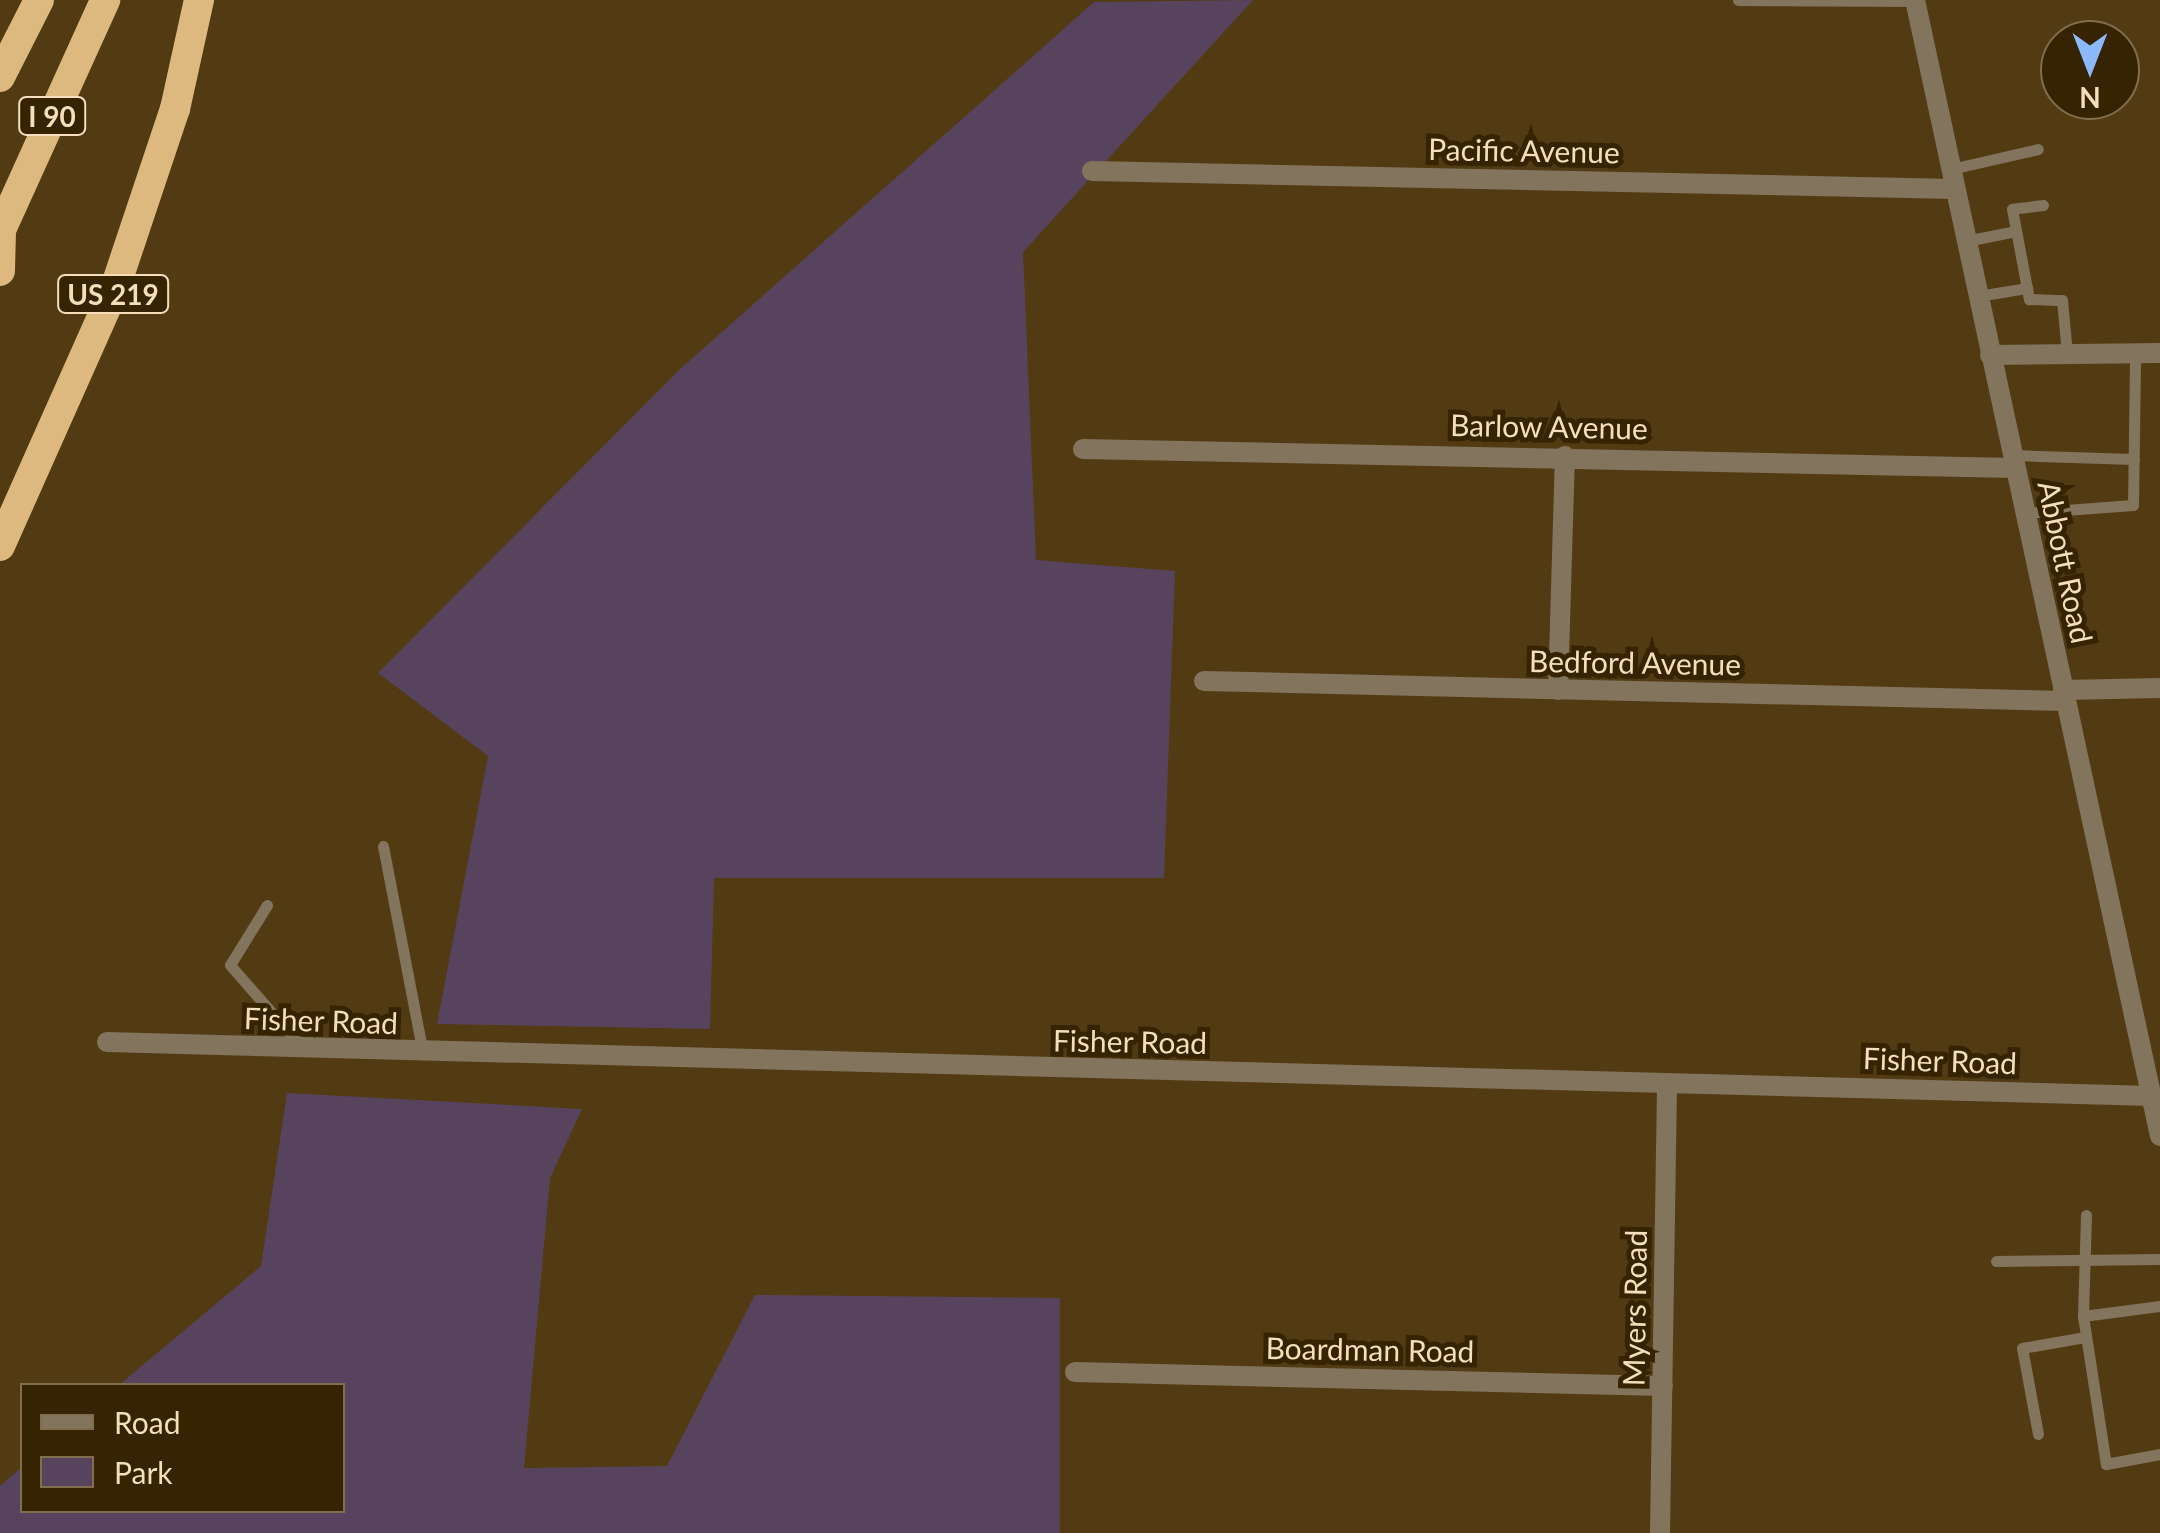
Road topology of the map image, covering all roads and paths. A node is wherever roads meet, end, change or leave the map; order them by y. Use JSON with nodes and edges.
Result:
{"nodes":[{"id":1,"x":20,"y":0,"type":"edge"},
{"id":2,"x":39,"y":0,"type":"edge"},
{"id":3,"x":104,"y":0,"type":"edge"},
{"id":4,"x":1738,"y":0,"type":"edge"},
{"id":5,"x":1915,"y":0,"type":"edge"},
{"id":6,"x":196,"y":15,"type":"edge"},
{"id":7,"x":0,"y":42,"type":"edge"},
{"id":8,"x":0,"y":77,"type":"edge"},
{"id":9,"x":2038,"y":149,"type":"dead end"},
{"id":10,"x":1092,"y":171,"type":"dead end"},
{"id":11,"x":1953,"y":179,"type":"junction"},
{"id":12,"x":2043,"y":205,"type":"dead end"},
{"id":13,"x":1,"y":230,"type":"edge"},
{"id":14,"x":2016,"y":231,"type":"junction"},
{"id":15,"x":1966,"y":241,"type":"junction"},
{"id":16,"x":0,"y":271,"type":"edge"},
{"id":17,"x":2027,"y":288,"type":"junction"},
{"id":18,"x":1978,"y":296,"type":"junction"},
{"id":19,"x":2134,"y":353,"type":"junction"},
{"id":20,"x":2160,"y":353,"type":"edge"},
{"id":21,"x":2067,"y":354,"type":"junction"},
{"id":22,"x":1990,"y":356,"type":"junction"},
{"id":23,"x":1082,"y":449,"type":"dead end"},
{"id":24,"x":1565,"y":456,"type":"junction"},
{"id":25,"x":2134,"y":459,"type":"junction"},
{"id":26,"x":2013,"y":462,"type":"junction"},
{"id":27,"x":2024,"y":513,"type":"junction"},
{"id":28,"x":0,"y":546,"type":"edge"},
{"id":29,"x":1204,"y":681,"type":"dead end"},
{"id":30,"x":2160,"y":688,"type":"edge"},
{"id":31,"x":1558,"y":690,"type":"junction"},
{"id":32,"x":2064,"y":696,"type":"junction"},
{"id":33,"x":383,"y":846,"type":"dead end"},
{"id":34,"x":267,"y":905,"type":"dead end"},
{"id":35,"x":108,"y":1042,"type":"dead end"},
{"id":36,"x":304,"y":1049,"type":"junction"},
{"id":37,"x":423,"y":1054,"type":"junction"},
{"id":38,"x":1667,"y":1083,"type":"junction"},
{"id":39,"x":2152,"y":1096,"type":"junction"},
{"id":40,"x":2159,"y":1130,"type":"edge"},
{"id":41,"x":2086,"y":1215,"type":"dead end"},
{"id":42,"x":2084,"y":1258,"type":"junction"},
{"id":43,"x":2160,"y":1259,"type":"edge"},
{"id":44,"x":1996,"y":1261,"type":"dead end"},
{"id":45,"x":2159,"y":1306,"type":"edge"},
{"id":46,"x":2083,"y":1316,"type":"junction"},
{"id":47,"x":2160,"y":1321,"type":"edge"},
{"id":48,"x":2084,"y":1336,"type":"junction"},
{"id":49,"x":1076,"y":1372,"type":"dead end"},
{"id":50,"x":1663,"y":1386,"type":"junction"},
{"id":51,"x":2038,"y":1434,"type":"dead end"},
{"id":52,"x":2160,"y":1454,"type":"edge"},
{"id":53,"x":1660,"y":1533,"type":"edge"}],
"edges":[{"from":1,"to":7,"type":"highway"},
{"from":2,"to":8,"type":"highway","number":"I 90"},
{"from":3,"to":13,"type":"highway","number":"I 90"},
{"from":4,"to":5,"type":"lane"},
{"from":5,"to":11,"type":"street","name":"Abbott Road"},
{"from":6,"to":28,"type":"highway","number":"US 219"},
{"from":9,"to":11,"type":"lane"},
{"from":10,"to":11,"type":"street","name":"Pacific Avenue"},
{"from":11,"to":15,"type":"street","name":"Abbott Road"},
{"from":12,"to":14,"type":"lane"},
{"from":13,"to":16,"type":"highway"},
{"from":14,"to":15,"type":"lane"},
{"from":14,"to":17,"type":"lane"},
{"from":15,"to":18,"type":"street","name":"Abbott Road"},
{"from":17,"to":18,"type":"lane"},
{"from":17,"to":21,"type":"lane"},
{"from":18,"to":22,"type":"street","name":"Abbott Road"},
{"from":19,"to":20,"type":"street"},
{"from":19,"to":21,"type":"street"},
{"from":19,"to":25,"type":"lane"},
{"from":21,"to":22,"type":"street"},
{"from":22,"to":26,"type":"street","name":"Abbott Road"},
{"from":23,"to":24,"type":"street","name":"Barlow Avenue"},
{"from":24,"to":26,"type":"street","name":"Barlow Avenue"},
{"from":24,"to":31,"type":"street"},
{"from":25,"to":26,"type":"lane"},
{"from":25,"to":27,"type":"lane"},
{"from":26,"to":27,"type":"street","name":"Abbott Road"},
{"from":27,"to":32,"type":"street","name":"Abbott Road"},
{"from":29,"to":31,"type":"street","name":"Bedford Avenue"},
{"from":30,"to":32,"type":"street","name":"Bedford Avenue"},
{"from":31,"to":32,"type":"street","name":"Bedford Avenue"},
{"from":32,"to":39,"type":"street","name":"Abbott Road"},
{"from":33,"to":37,"type":"lane"},
{"from":34,"to":36,"type":"lane"},
{"from":35,"to":36,"type":"street","name":"Fisher Road"},
{"from":36,"to":37,"type":"street","name":"Fisher Road"},
{"from":37,"to":38,"type":"street","name":"Fisher Road"},
{"from":38,"to":39,"type":"street","name":"Fisher Road"},
{"from":38,"to":50,"type":"street","name":"Myers Road"},
{"from":39,"to":40,"type":"street","name":"Abbott Road"},
{"from":41,"to":42,"type":"lane"},
{"from":42,"to":43,"type":"lane"},
{"from":42,"to":44,"type":"lane"},
{"from":42,"to":46,"type":"lane"},
{"from":45,"to":46,"type":"lane"},
{"from":45,"to":47,"type":"lane"},
{"from":46,"to":48,"type":"lane"},
{"from":48,"to":51,"type":"lane"},
{"from":48,"to":52,"type":"lane"},
{"from":49,"to":50,"type":"street","name":"Boardman Road"},
{"from":50,"to":53,"type":"street","name":"Myers Road"}]}
